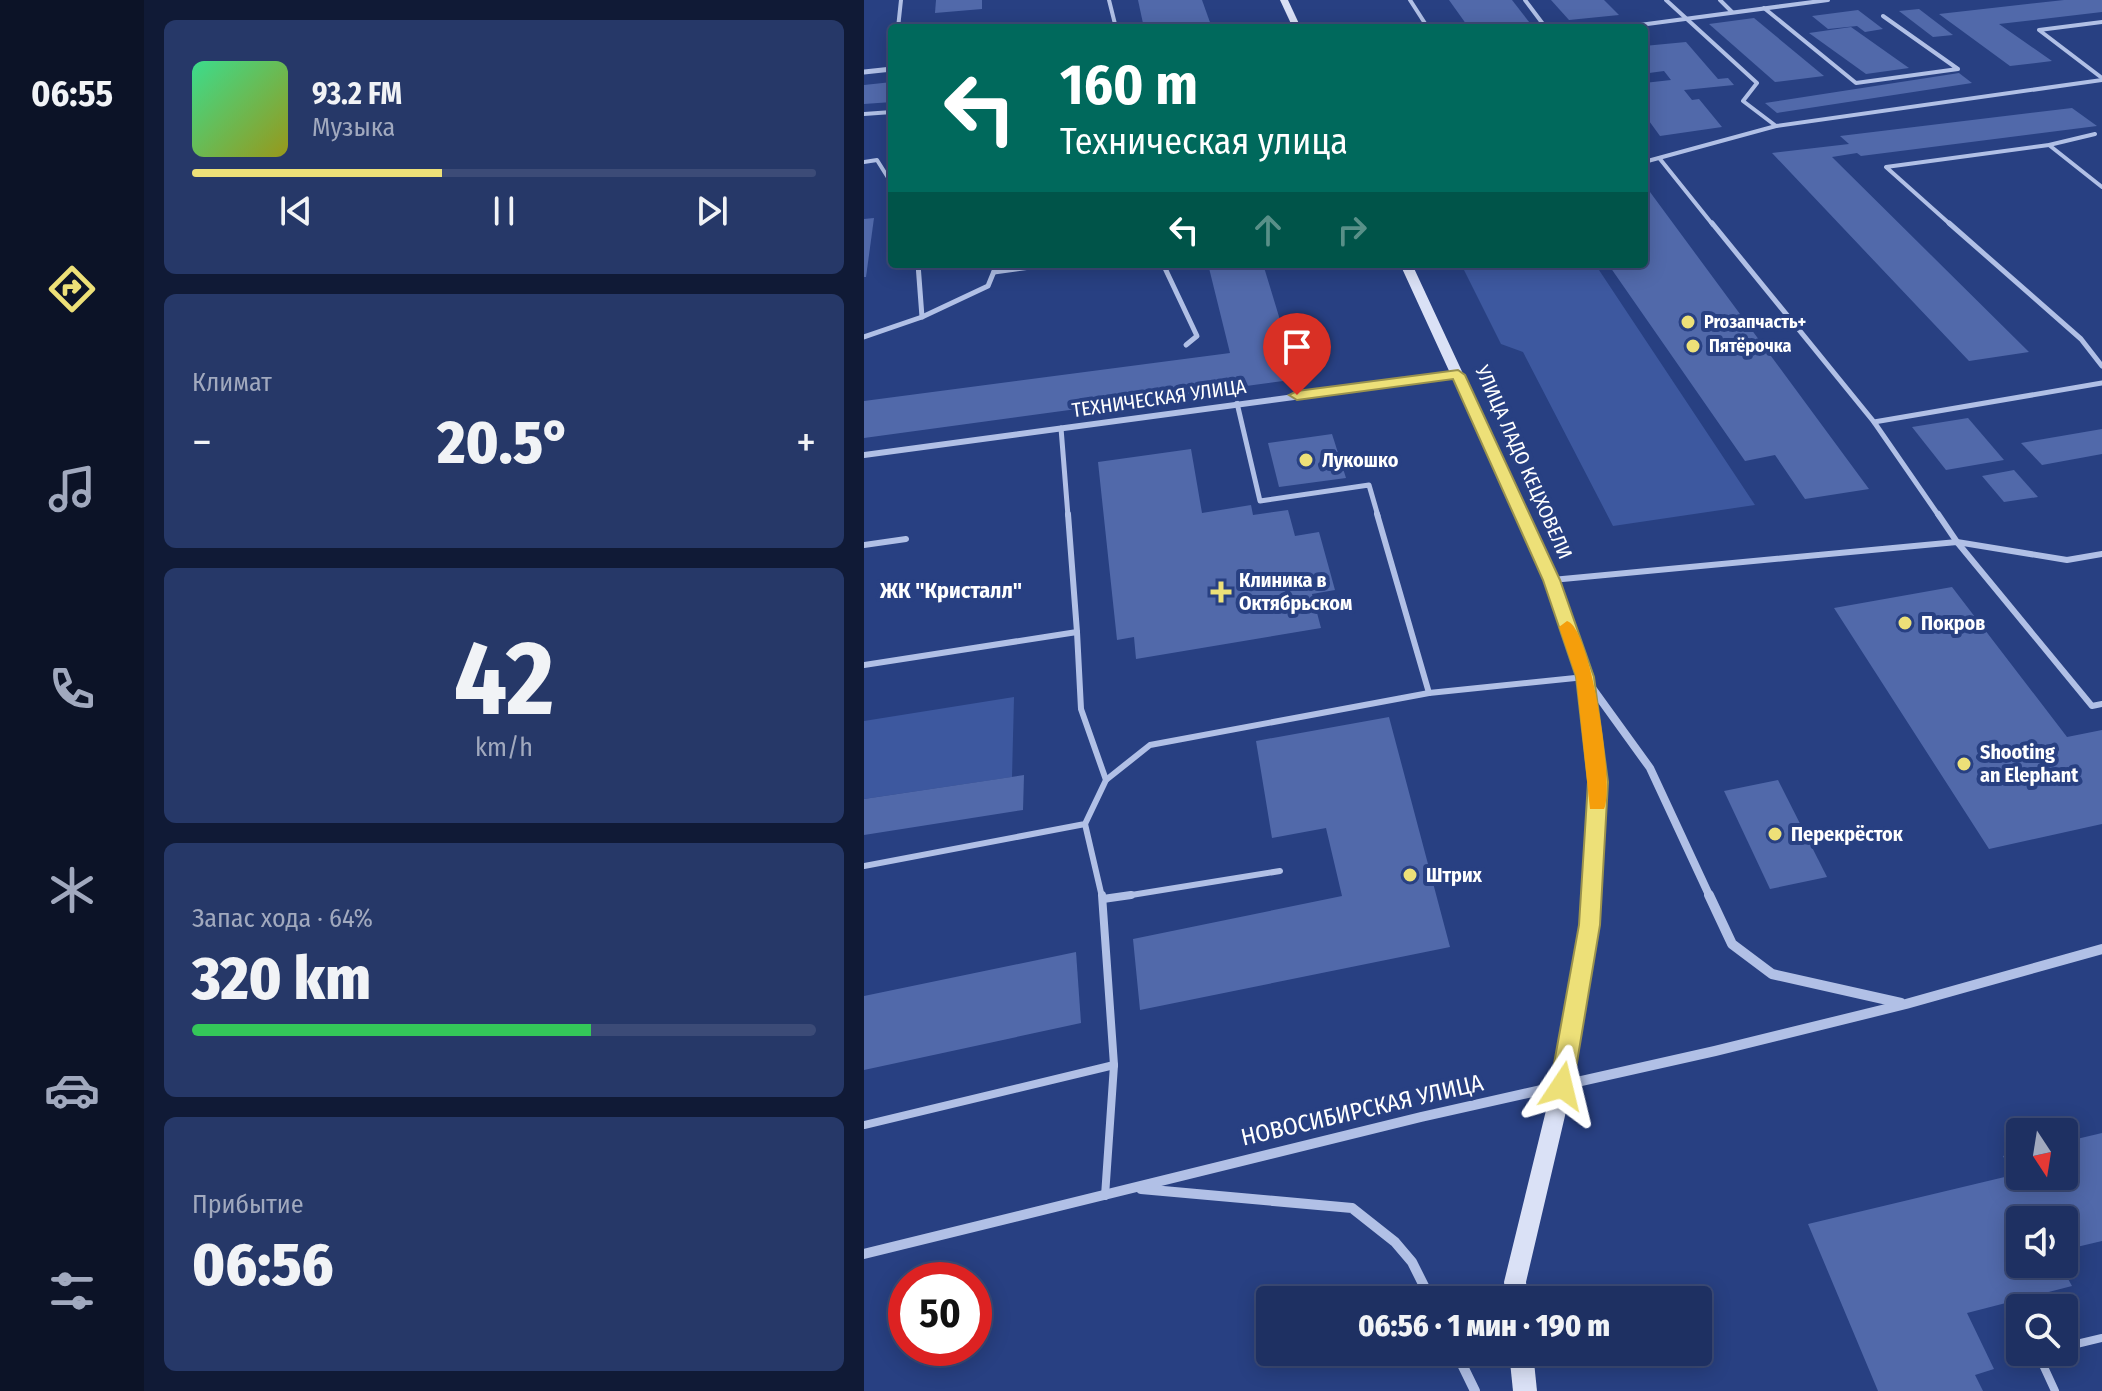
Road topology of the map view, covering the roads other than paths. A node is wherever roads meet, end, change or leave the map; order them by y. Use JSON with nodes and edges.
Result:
{"nodes":[{"id":1,"x":901,"y":0,"type":"edge"},
{"id":2,"x":1109,"y":0,"type":"edge"},
{"id":3,"x":1284,"y":0,"type":"edge"},
{"id":4,"x":1410,"y":0,"type":"edge"},
{"id":5,"x":1525,"y":0,"type":"edge"},
{"id":6,"x":1666,"y":0,"type":"edge"},
{"id":7,"x":1720,"y":0,"type":"edge"},
{"id":8,"x":1822,"y":0,"type":"edge"},
{"id":9,"x":1828,"y":0,"type":"edge"},
{"id":10,"x":1764,"y":8,"type":"junction"},
{"id":11,"x":1732,"y":12,"type":"junction"},
{"id":12,"x":1883,"y":16,"type":"dead end"},
{"id":13,"x":1685,"y":18,"type":"junction"},
{"id":14,"x":2102,"y":22,"type":"edge"},
{"id":15,"x":898,"y":24,"type":"edge"},
{"id":16,"x":1115,"y":24,"type":"edge"},
{"id":17,"x":1295,"y":24,"type":"edge"},
{"id":18,"x":1425,"y":24,"type":"edge"},
{"id":19,"x":1543,"y":24,"type":"edge"},
{"id":20,"x":1644,"y":24,"type":"edge"},
{"id":21,"x":888,"y":69,"type":"edge"},
{"id":22,"x":864,"y":72,"type":"edge"},
{"id":23,"x":2102,"y":79,"type":"edge"},
{"id":24,"x":888,"y":112,"type":"edge"},
{"id":25,"x":864,"y":114,"type":"edge"},
{"id":26,"x":1776,"y":126,"type":"junction"},
{"id":27,"x":2095,"y":134,"type":"dead end"},
{"id":28,"x":2049,"y":145,"type":"junction"},
{"id":29,"x":1660,"y":159,"type":"junction"},
{"id":30,"x":1648,"y":161,"type":"edge"},
{"id":31,"x":864,"y":162,"type":"edge"},
{"id":32,"x":888,"y":178,"type":"edge"},
{"id":33,"x":2102,"y":187,"type":"edge"},
{"id":34,"x":918,"y":268,"type":"edge"},
{"id":35,"x":996,"y":268,"type":"edge"},
{"id":36,"x":1023,"y":268,"type":"edge"},
{"id":37,"x":1165,"y":268,"type":"edge"},
{"id":38,"x":1408,"y":268,"type":"edge"},
{"id":39,"x":994,"y":272,"type":"junction"},
{"id":40,"x":922,"y":317,"type":"junction"},
{"id":41,"x":864,"y":337,"type":"edge"},
{"id":42,"x":1186,"y":345,"type":"dead end"},
{"id":43,"x":2102,"y":366,"type":"edge"},
{"id":44,"x":1458,"y":375,"type":"junction"},
{"id":45,"x":2102,"y":383,"type":"edge"},
{"id":46,"x":1237,"y":403,"type":"junction"},
{"id":47,"x":1874,"y":422,"type":"junction"},
{"id":48,"x":1061,"y":428,"type":"junction"},
{"id":49,"x":864,"y":455,"type":"edge"},
{"id":50,"x":906,"y":539,"type":"dead end"},
{"id":51,"x":1957,"y":542,"type":"junction"},
{"id":52,"x":864,"y":545,"type":"edge"},
{"id":53,"x":2102,"y":554,"type":"edge"},
{"id":54,"x":1552,"y":580,"type":"junction"},
{"id":55,"x":1077,"y":632,"type":"junction"},
{"id":56,"x":864,"y":665,"type":"edge"},
{"id":57,"x":1585,"y":677,"type":"junction"},
{"id":58,"x":1429,"y":693,"type":"junction"},
{"id":59,"x":2102,"y":704,"type":"edge"},
{"id":60,"x":1106,"y":780,"type":"junction"},
{"id":61,"x":1085,"y":824,"type":"junction"},
{"id":62,"x":864,"y":866,"type":"edge"},
{"id":63,"x":1280,"y":871,"type":"dead end"},
{"id":64,"x":1103,"y":899,"type":"junction"},
{"id":65,"x":2102,"y":949,"type":"edge"},
{"id":66,"x":1906,"y":1004,"type":"junction"},
{"id":67,"x":1114,"y":1065,"type":"junction"},
{"id":68,"x":1562,"y":1086,"type":"junction"},
{"id":69,"x":864,"y":1125,"type":"edge"},
{"id":70,"x":1133,"y":1188,"type":"junction"},
{"id":71,"x":1105,"y":1196,"type":"junction"},
{"id":72,"x":864,"y":1254,"type":"edge"},
{"id":73,"x":1424,"y":1286,"type":"edge"},
{"id":74,"x":1515,"y":1286,"type":"edge"},
{"id":75,"x":2102,"y":1338,"type":"edge"},
{"id":76,"x":2078,"y":1344,"type":"edge"},
{"id":77,"x":1463,"y":1366,"type":"edge"},
{"id":78,"x":1522,"y":1366,"type":"edge"},
{"id":79,"x":2044,"y":1366,"type":"edge"},
{"id":80,"x":1475,"y":1391,"type":"edge"},
{"id":81,"x":1525,"y":1391,"type":"edge"},
{"id":82,"x":2055,"y":1391,"type":"edge"}],
"edges":[{"from":1,"to":15,"type":"lane"},
{"from":2,"to":16,"type":"lane"},
{"from":3,"to":17,"type":"main road"},
{"from":4,"to":18,"type":"lane"},
{"from":5,"to":19,"type":"lane"},
{"from":6,"to":13,"type":"lane"},
{"from":7,"to":11,"type":"lane"},
{"from":8,"to":9,"type":"lane"},
{"from":8,"to":10,"type":"lane"},
{"from":10,"to":11,"type":"lane"},
{"from":10,"to":12,"type":"lane"},
{"from":11,"to":13,"type":"lane"},
{"from":13,"to":20,"type":"lane"},
{"from":13,"to":26,"type":"lane"},
{"from":14,"to":23,"type":"lane"},
{"from":21,"to":22,"type":"street"},
{"from":23,"to":26,"type":"lane"},
{"from":24,"to":25,"type":"lane"},
{"from":26,"to":29,"type":"lane"},
{"from":27,"to":28,"type":"lane"},
{"from":28,"to":33,"type":"lane"},
{"from":28,"to":43,"type":"lane"},
{"from":29,"to":30,"type":"lane"},
{"from":29,"to":47,"type":"lane"},
{"from":31,"to":32,"type":"lane"},
{"from":34,"to":40,"type":"lane"},
{"from":35,"to":39,"type":"lane"},
{"from":36,"to":39,"type":"lane"},
{"from":37,"to":42,"type":"lane"},
{"from":38,"to":44,"type":"main road","name":"УЛИЦА ЛАДО КЕЦХОВЕЛИ"},
{"from":39,"to":40,"type":"lane"},
{"from":40,"to":41,"type":"lane"},
{"from":44,"to":46,"type":"street","name":"ТЕХНИЧЕСКАЯ УЛИЦА"},
{"from":44,"to":54,"type":"main road","name":"УЛИЦА ЛАДО КЕЦХОВЕЛИ"},
{"from":45,"to":47,"type":"lane"},
{"from":46,"to":48,"type":"street","name":"ТЕХНИЧЕСКАЯ УЛИЦА"},
{"from":46,"to":58,"type":"lane"},
{"from":47,"to":51,"type":"lane"},
{"from":48,"to":49,"type":"street","name":"ТЕХНИЧЕСКАЯ УЛИЦА"},
{"from":48,"to":55,"type":"lane"},
{"from":50,"to":52,"type":"lane"},
{"from":51,"to":53,"type":"lane"},
{"from":51,"to":54,"type":"lane"},
{"from":51,"to":59,"type":"lane"},
{"from":54,"to":57,"type":"main road","name":"УЛИЦА ЛАДО КЕЦХОВЕЛИ"},
{"from":55,"to":56,"type":"lane"},
{"from":55,"to":60,"type":"lane"},
{"from":57,"to":58,"type":"lane"},
{"from":57,"to":66,"type":"street"},
{"from":57,"to":68,"type":"main road","name":"УЛИЦА ЛАДО КЕЦХОВЕЛИ"},
{"from":58,"to":60,"type":"lane"},
{"from":60,"to":61,"type":"lane"},
{"from":61,"to":62,"type":"lane"},
{"from":61,"to":64,"type":"lane"},
{"from":63,"to":64,"type":"lane"},
{"from":64,"to":67,"type":"lane"},
{"from":65,"to":66,"type":"street","name":"НОВОСИБИРСКАЯ УЛИЦА"},
{"from":66,"to":68,"type":"street","name":"НОВОСИБИРСКАЯ УЛИЦА"},
{"from":67,"to":69,"type":"lane"},
{"from":67,"to":71,"type":"lane"},
{"from":68,"to":70,"type":"street","name":"НОВОСИБИРСКАЯ УЛИЦА"},
{"from":68,"to":74,"type":"main road","name":"УЛИЦА ЛАДО КЕЦХОВЕЛИ"},
{"from":70,"to":71,"type":"street","name":"НОВОСИБИРСКАЯ УЛИЦА"},
{"from":70,"to":73,"type":"street"},
{"from":71,"to":72,"type":"street","name":"НОВОСИБИРСКАЯ УЛИЦА"},
{"from":75,"to":76,"type":"lane"},
{"from":77,"to":80,"type":"street"},
{"from":78,"to":81,"type":"main road"},
{"from":79,"to":82,"type":"lane"}]}
